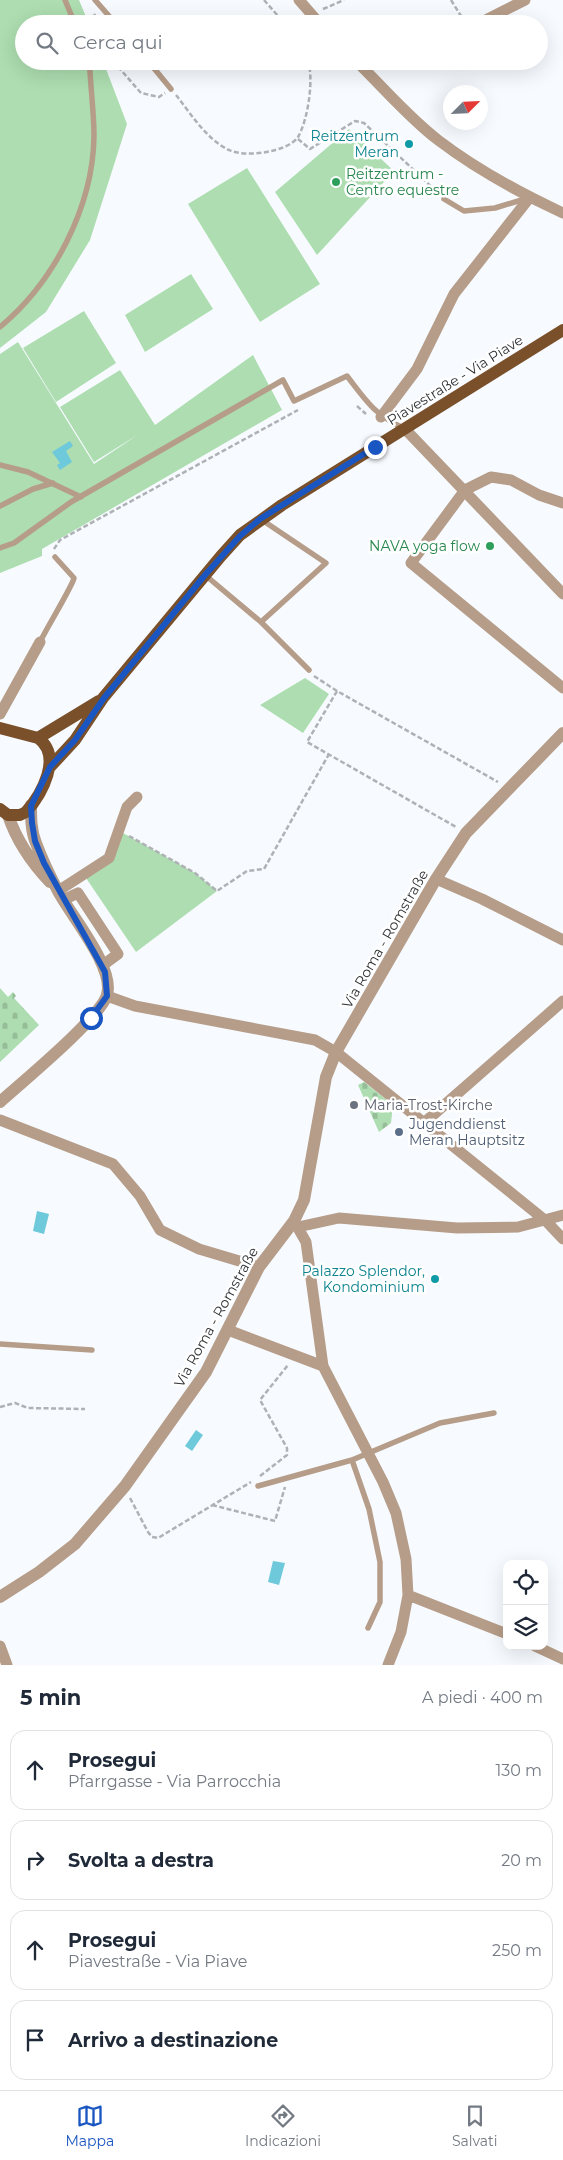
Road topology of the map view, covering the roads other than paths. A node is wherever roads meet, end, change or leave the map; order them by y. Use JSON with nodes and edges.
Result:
{"nodes":[{"id":1,"x":65,"y":0,"type":"edge"},
{"id":2,"x":95,"y":0,"type":"edge"},
{"id":3,"x":298,"y":0,"type":"edge"},
{"id":4,"x":520,"y":1,"type":"edge"},
{"id":5,"x":71,"y":15,"type":"edge"},
{"id":6,"x":108,"y":15,"type":"edge"},
{"id":7,"x":312,"y":15,"type":"edge"},
{"id":8,"x":494,"y":15,"type":"edge"},
{"id":9,"x":90,"y":70,"type":"edge"},
{"id":10,"x":156,"y":70,"type":"edge"},
{"id":11,"x":364,"y":70,"type":"edge"},
{"id":12,"x":171,"y":88,"type":"road end"},
{"id":13,"x":530,"y":197,"type":"junction"},
{"id":14,"x":444,"y":200,"type":"road end"},
{"id":15,"x":563,"y":213,"type":"edge"},
{"id":16,"x":0,"y":327,"type":"edge"},
{"id":17,"x":563,"y":330,"type":"edge"},
{"id":18,"x":381,"y":417,"type":"junction"},
{"id":19,"x":405,"y":429,"type":"junction"},
{"id":20,"x":0,"y":465,"type":"edge"},
{"id":21,"x":53,"y":483,"type":"junction"},
{"id":22,"x":465,"y":490,"type":"junction"},
{"id":23,"x":81,"y":497,"type":"junction"},
{"id":24,"x":563,"y":503,"type":"edge"},
{"id":25,"x":0,"y":506,"type":"edge"},
{"id":26,"x":260,"y":519,"type":"junction"},
{"id":27,"x":0,"y":548,"type":"edge"},
{"id":28,"x":55,"y":558,"type":"road end"},
{"id":29,"x":205,"y":575,"type":"junction"},
{"id":30,"x":563,"y":594,"type":"edge"},
{"id":31,"x":261,"y":622,"type":"junction"},
{"id":32,"x":40,"y":642,"type":"joint"},
{"id":33,"x":309,"y":670,"type":"road end"},
{"id":34,"x":563,"y":688,"type":"edge"},
{"id":35,"x":104,"y":698,"type":"junction"},
{"id":36,"x":0,"y":714,"type":"edge"},
{"id":37,"x":0,"y":728,"type":"edge"},
{"id":38,"x":563,"y":733,"type":"edge"},
{"id":39,"x":38,"y":738,"type":"junction"},
{"id":40,"x":50,"y":767,"type":"junction"},
{"id":41,"x":137,"y":797,"type":"dead end"},
{"id":42,"x":31,"y":806,"type":"junction"},
{"id":43,"x":4,"y":812,"type":"edge"},
{"id":44,"x":436,"y":879,"type":"junction"},
{"id":45,"x":61,"y":896,"type":"junction"},
{"id":46,"x":563,"y":940,"type":"edge"},
{"id":47,"x":103,"y":965,"type":"junction"},
{"id":48,"x":107,"y":996,"type":"junction"},
{"id":49,"x":563,"y":1002,"type":"edge"},
{"id":50,"x":336,"y":1052,"type":"junction"},
{"id":51,"x":0,"y":1102,"type":"edge"},
{"id":52,"x":0,"y":1120,"type":"edge"},
{"id":53,"x":425,"y":1122,"type":"junction"},
{"id":54,"x":563,"y":1215,"type":"edge"},
{"id":55,"x":546,"y":1220,"type":"junction"},
{"id":56,"x":296,"y":1224,"type":"junction"},
{"id":57,"x":563,"y":1239,"type":"edge"},
{"id":58,"x":258,"y":1267,"type":"junction"},
{"id":59,"x":228,"y":1330,"type":"junction"},
{"id":60,"x":0,"y":1344,"type":"edge"},
{"id":61,"x":92,"y":1350,"type":"dead end"},
{"id":62,"x":323,"y":1366,"type":"junction"},
{"id":63,"x":494,"y":1413,"type":"dead end"},
{"id":64,"x":368,"y":1454,"type":"junction"},
{"id":65,"x":352,"y":1460,"type":"junction"},
{"id":66,"x":258,"y":1486,"type":"dead end"},
{"id":67,"x":408,"y":1595,"type":"junction"},
{"id":68,"x":0,"y":1597,"type":"edge"},
{"id":69,"x":368,"y":1628,"type":"dead end"},
{"id":70,"x":503,"y":1632,"type":"edge"},
{"id":71,"x":0,"y":1646,"type":"edge"},
{"id":72,"x":544,"y":1650,"type":"edge"},
{"id":73,"x":563,"y":1658,"type":"edge"},
{"id":74,"x":6,"y":1665,"type":"edge"},
{"id":75,"x":388,"y":1665,"type":"edge"}],
"edges":[{"from":1,"to":5,"type":"lane"},
{"from":2,"to":6,"type":"lane"},
{"from":3,"to":7,"type":"street"},
{"from":4,"to":8,"type":"street"},
{"from":9,"to":16,"type":"lane"},
{"from":10,"to":12,"type":"lane"},
{"from":11,"to":13,"type":"street"},
{"from":13,"to":14,"type":"lane"},
{"from":13,"to":15,"type":"street"},
{"from":13,"to":18,"type":"street"},
{"from":17,"to":19,"type":"main road","name":"Piavestraße - Via Piave"},
{"from":18,"to":19,"type":"lane"},
{"from":18,"to":23,"type":"lane"},
{"from":19,"to":22,"type":"street"},
{"from":19,"to":26,"type":"main road","name":"Piavestraße - Via Piave"},
{"from":20,"to":21,"type":"lane"},
{"from":21,"to":23,"type":"lane"},
{"from":21,"to":25,"type":"lane"},
{"from":22,"to":24,"type":"street"},
{"from":22,"to":30,"type":"street"},
{"from":22,"to":34,"type":"street"},
{"from":23,"to":27,"type":"lane"},
{"from":26,"to":29,"type":"main road","name":"Piavestraße - Via Piave"},
{"from":26,"to":31,"type":"lane"},
{"from":28,"to":32,"type":"lane"},
{"from":29,"to":31,"type":"lane"},
{"from":29,"to":35,"type":"main road","name":"Piavestraße - Via Piave"},
{"from":31,"to":33,"type":"lane"},
{"from":32,"to":36,"type":"street"},
{"from":35,"to":39,"type":"main road","name":"Piavestraße - Via Piave"},
{"from":35,"to":40,"type":"main road","name":"Piavestraße - Via Piave"},
{"from":37,"to":39,"type":"main road"},
{"from":38,"to":44,"type":"street","name":"Via Roma - Romstraße"},
{"from":39,"to":40,"type":"main road"},
{"from":40,"to":42,"type":"main road","name":"Piavestraße - Via Piave"},
{"from":41,"to":45,"type":"street"},
{"from":42,"to":43,"type":"main road"},
{"from":42,"to":45,"type":"street"},
{"from":43,"to":45,"type":"street"},
{"from":44,"to":46,"type":"street"},
{"from":44,"to":50,"type":"street","name":"Via Roma - Romstraße"},
{"from":45,"to":47,"type":"street"},
{"from":45,"to":47,"type":"street"},
{"from":47,"to":48,"type":"street"},
{"from":48,"to":50,"type":"street"},
{"from":48,"to":51,"type":"street"},
{"from":49,"to":53,"type":"street"},
{"from":50,"to":53,"type":"street"},
{"from":50,"to":56,"type":"street","name":"Via Roma - Romstraße"},
{"from":52,"to":58,"type":"street"},
{"from":53,"to":55,"type":"street"},
{"from":54,"to":55,"type":"street"},
{"from":55,"to":56,"type":"street"},
{"from":55,"to":57,"type":"street"},
{"from":56,"to":58,"type":"street","name":"Via Roma - Romstraße"},
{"from":56,"to":62,"type":"street"},
{"from":58,"to":59,"type":"street","name":"Via Roma - Romstraße"},
{"from":59,"to":62,"type":"street"},
{"from":59,"to":68,"type":"street","name":"Via Roma - Romstraße"},
{"from":60,"to":61,"type":"lane"},
{"from":62,"to":64,"type":"street"},
{"from":63,"to":64,"type":"lane"},
{"from":64,"to":65,"type":"lane"},
{"from":64,"to":67,"type":"street"},
{"from":65,"to":66,"type":"lane"},
{"from":65,"to":69,"type":"lane"},
{"from":67,"to":70,"type":"street"},
{"from":67,"to":75,"type":"street"},
{"from":71,"to":74,"type":"street"},
{"from":72,"to":73,"type":"street"}]}
